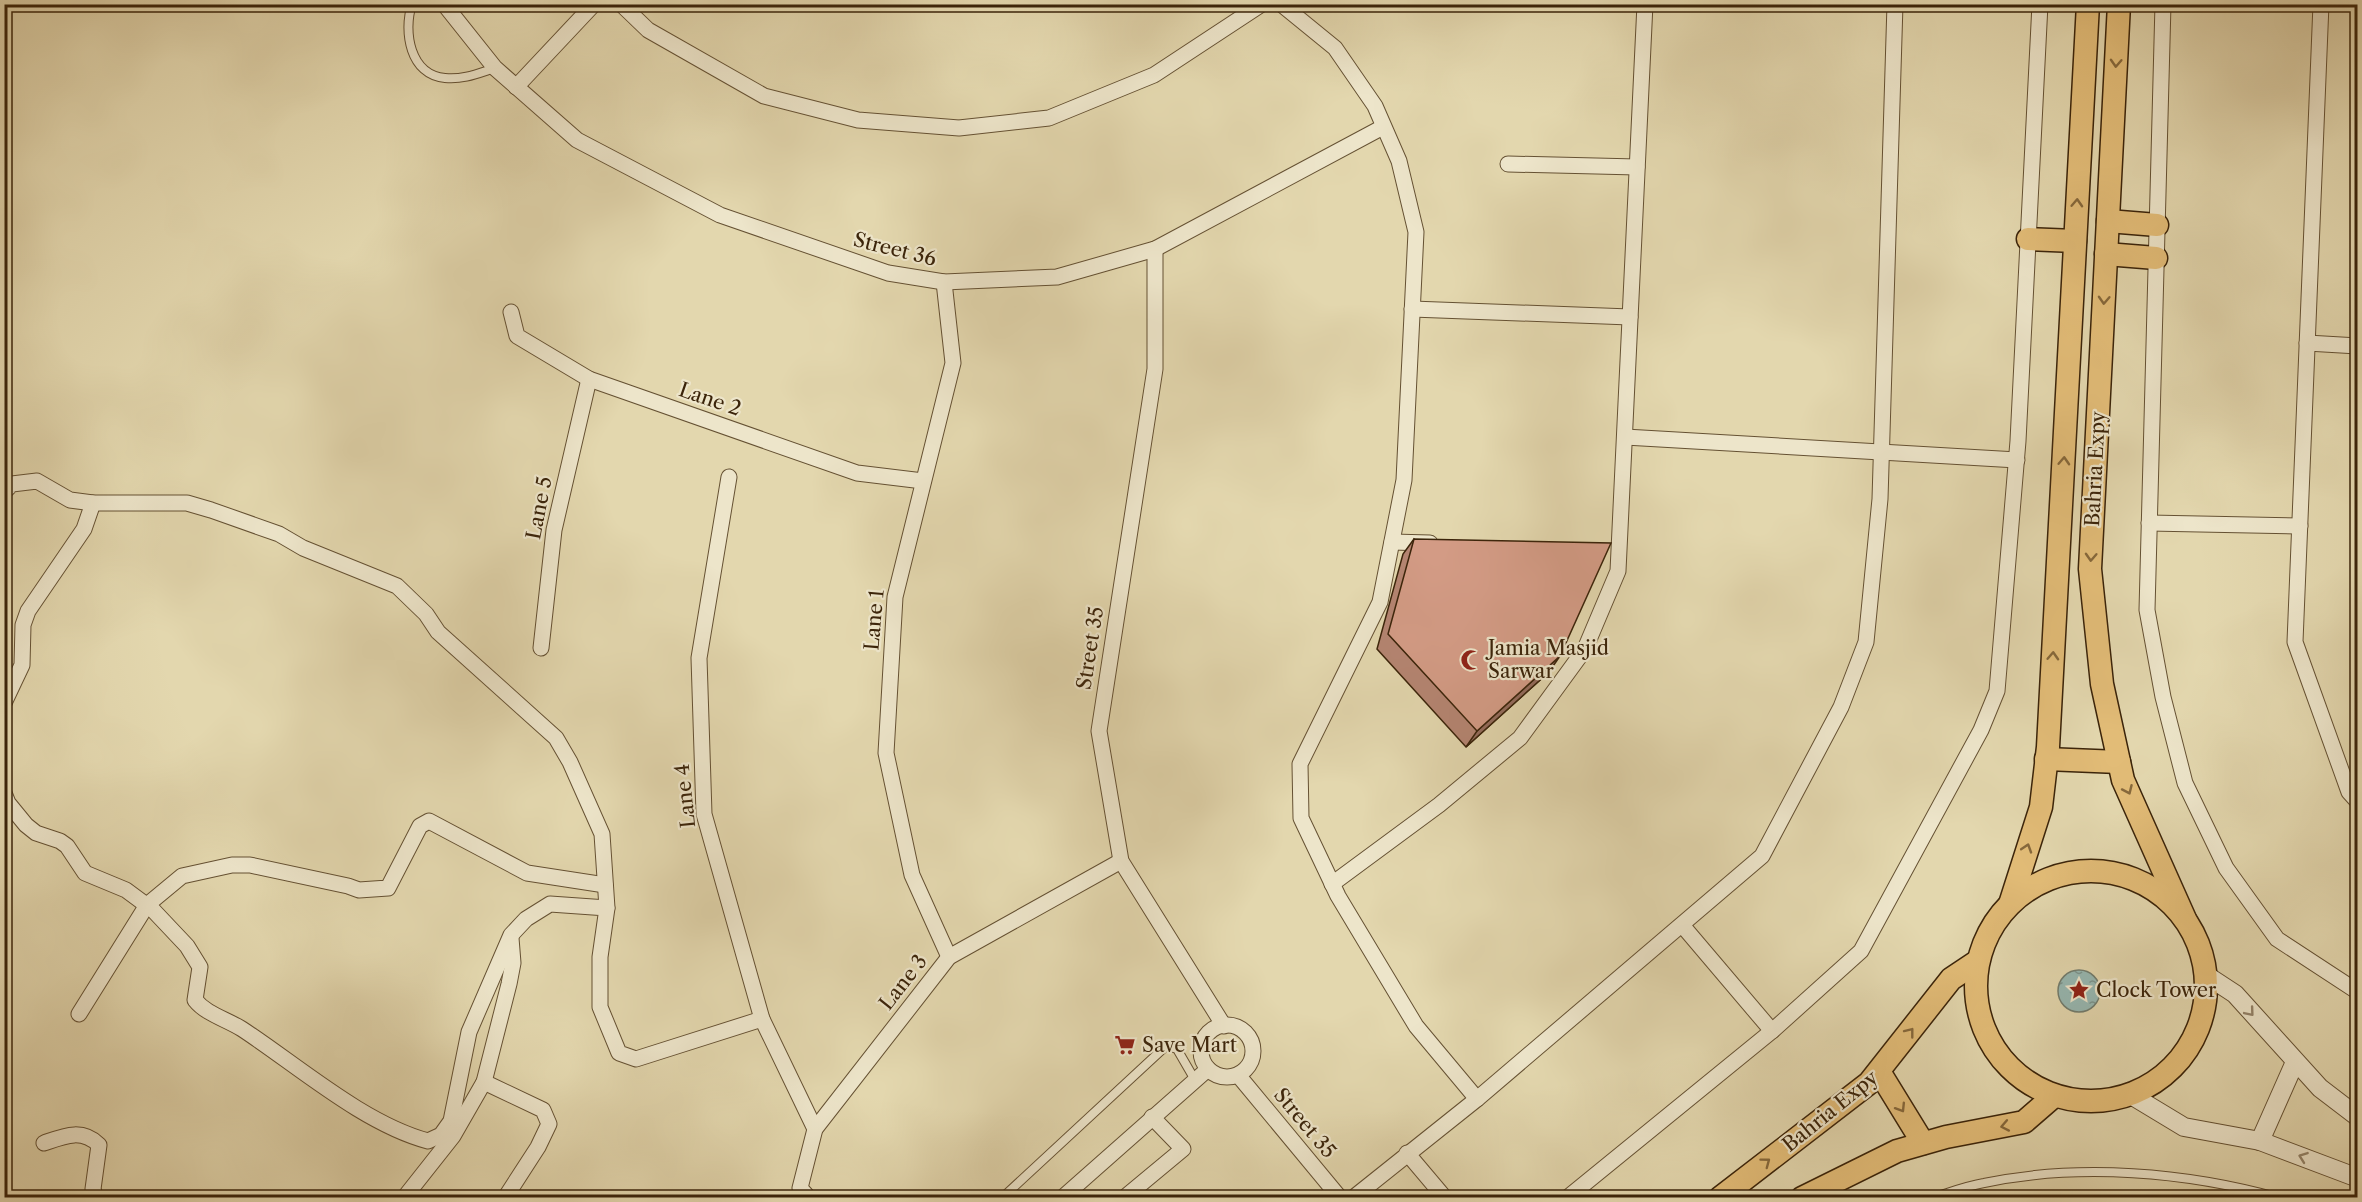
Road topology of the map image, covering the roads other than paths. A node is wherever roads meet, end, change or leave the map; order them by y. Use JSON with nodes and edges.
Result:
{"nodes":[{"id":1,"x":412,"y":4,"type":"edge"},
{"id":2,"x":444,"y":4,"type":"edge"},
{"id":3,"x":594,"y":4,"type":"edge"},
{"id":4,"x":621,"y":4,"type":"edge"},
{"id":5,"x":1262,"y":4,"type":"edge"},
{"id":6,"x":1281,"y":4,"type":"edge"},
{"id":7,"x":1645,"y":4,"type":"edge"},
{"id":8,"x":1895,"y":4,"type":"edge"},
{"id":9,"x":2040,"y":4,"type":"edge"},
{"id":10,"x":2088,"y":4,"type":"edge"},
{"id":11,"x":2119,"y":4,"type":"edge"},
{"id":12,"x":2163,"y":4,"type":"edge"},
{"id":13,"x":2321,"y":4,"type":"edge"},
{"id":14,"x":495,"y":68,"type":"junction"},
{"id":15,"x":516,"y":87,"type":"junction"},
{"id":16,"x":1383,"y":127,"type":"junction"},
{"id":17,"x":1508,"y":164,"type":"dead end"},
{"id":18,"x":1637,"y":167,"type":"junction"},
{"id":19,"x":2108,"y":221,"type":"junction"},
{"id":20,"x":2157,"y":225,"type":"junction"},
{"id":21,"x":2028,"y":239,"type":"junction"},
{"id":22,"x":2076,"y":241,"type":"junction"},
{"id":23,"x":1155,"y":249,"type":"junction"},
{"id":24,"x":2106,"y":254,"type":"junction"},
{"id":25,"x":2156,"y":258,"type":"junction"},
{"id":26,"x":944,"y":282,"type":"junction"},
{"id":27,"x":1412,"y":309,"type":"junction"},
{"id":28,"x":511,"y":312,"type":"dead end"},
{"id":29,"x":1630,"y":317,"type":"junction"},
{"id":30,"x":2307,"y":343,"type":"junction"},
{"id":31,"x":2358,"y":346,"type":"edge"},
{"id":32,"x":589,"y":379,"type":"junction"},
{"id":33,"x":1625,"y":436,"type":"junction"},
{"id":34,"x":1881,"y":451,"type":"junction"},
{"id":35,"x":2017,"y":460,"type":"junction"},
{"id":36,"x":729,"y":477,"type":"dead end"},
{"id":37,"x":923,"y":481,"type":"junction"},
{"id":38,"x":4,"y":492,"type":"edge"},
{"id":39,"x":93,"y":503,"type":"junction"},
{"id":40,"x":2149,"y":524,"type":"junction"},
{"id":41,"x":2300,"y":526,"type":"junction"},
{"id":42,"x":1392,"y":542,"type":"junction"},
{"id":43,"x":1452,"y":544,"type":"edge"},
{"id":44,"x":541,"y":648,"type":"dead end"},
{"id":45,"x":4,"y":703,"type":"edge"},
{"id":46,"x":2046,"y":759,"type":"junction"},
{"id":47,"x":2119,"y":762,"type":"junction"},
{"id":48,"x":4,"y":793,"type":"edge"},
{"id":49,"x":2358,"y":802,"type":"edge"},
{"id":50,"x":1121,"y":861,"type":"junction"},
{"id":51,"x":1332,"y":884,"type":"junction"},
{"id":52,"x":605,"y":885,"type":"junction"},
{"id":53,"x":2010,"y":904,"type":"junction"},
{"id":54,"x":147,"y":905,"type":"junction"},
{"id":55,"x":607,"y":908,"type":"junction"},
{"id":56,"x":2185,"y":918,"type":"junction"},
{"id":57,"x":1682,"y":926,"type":"junction"},
{"id":58,"x":511,"y":935,"type":"junction"},
{"id":59,"x":949,"y":957,"type":"junction"},
{"id":60,"x":1978,"y":962,"type":"junction"},
{"id":61,"x":2206,"y":975,"type":"junction"},
{"id":62,"x":2358,"y":992,"type":"edge"},
{"id":63,"x":79,"y":1014,"type":"dead end"},
{"id":64,"x":762,"y":1019,"type":"junction"},
{"id":65,"x":1224,"y":1026,"type":"junction"},
{"id":66,"x":1772,"y":1031,"type":"junction"},
{"id":67,"x":2295,"y":1062,"type":"junction"},
{"id":68,"x":1208,"y":1069,"type":"junction"},
{"id":69,"x":1880,"y":1073,"type":"junction"},
{"id":70,"x":1238,"y":1075,"type":"junction"},
{"id":71,"x":1195,"y":1080,"type":"junction"},
{"id":72,"x":484,"y":1082,"type":"junction"},
{"id":73,"x":2131,"y":1095,"type":"junction"},
{"id":74,"x":2054,"y":1096,"type":"junction"},
{"id":75,"x":1477,"y":1099,"type":"junction"},
{"id":76,"x":1152,"y":1117,"type":"junction"},
{"id":77,"x":2358,"y":1117,"type":"edge"},
{"id":78,"x":815,"y":1129,"type":"junction"},
{"id":79,"x":2260,"y":1141,"type":"junction"},
{"id":80,"x":44,"y":1143,"type":"dead end"},
{"id":81,"x":1923,"y":1143,"type":"junction"},
{"id":82,"x":1407,"y":1153,"type":"junction"},
{"id":83,"x":2358,"y":1178,"type":"edge"},
{"id":84,"x":1810,"y":1193,"type":"edge"},
{"id":85,"x":96,"y":1197,"type":"edge"},
{"id":86,"x":404,"y":1197,"type":"edge"},
{"id":87,"x":505,"y":1197,"type":"edge"},
{"id":88,"x":809,"y":1197,"type":"edge"},
{"id":89,"x":1002,"y":1197,"type":"edge"},
{"id":90,"x":1062,"y":1197,"type":"edge"},
{"id":91,"x":1124,"y":1197,"type":"edge"},
{"id":92,"x":1340,"y":1197,"type":"edge"},
{"id":93,"x":1353,"y":1197,"type":"edge"},
{"id":94,"x":1445,"y":1197,"type":"edge"},
{"id":95,"x":1567,"y":1197,"type":"edge"},
{"id":96,"x":1720,"y":1197,"type":"edge"},
{"id":97,"x":1931,"y":1197,"type":"edge"},
{"id":98,"x":2280,"y":1197,"type":"edge"}],
"edges":[{"from":1,"to":14,"type":"lane"},
{"from":2,"to":14,"type":"street","name":"Street 36"},
{"from":3,"to":15,"type":"street"},
{"from":4,"to":5,"type":"street"},
{"from":6,"to":16,"type":"street"},
{"from":7,"to":18,"type":"street"},
{"from":8,"to":34,"type":"street"},
{"from":9,"to":21,"type":"street"},
{"from":22,"to":10,"type":"main road","name":"Bahria Expy","one_way":true},
{"from":11,"to":19,"type":"main road","name":"Bahria Expy","one_way":true},
{"from":12,"to":20,"type":"street"},
{"from":13,"to":30,"type":"street"},
{"from":14,"to":15,"type":"street","name":"Street 36"},
{"from":15,"to":26,"type":"street","name":"Street 36"},
{"from":16,"to":23,"type":"street","name":"Street 36"},
{"from":16,"to":27,"type":"street"},
{"from":17,"to":18,"type":"street"},
{"from":18,"to":29,"type":"street"},
{"from":19,"to":20,"type":"main road"},
{"from":19,"to":24,"type":"main road","name":"Bahria Expy"},
{"from":20,"to":25,"type":"street"},
{"from":21,"to":22,"type":"main road"},
{"from":21,"to":35,"type":"street"},
{"from":46,"to":22,"type":"main road","name":"Bahria Expy","one_way":true},
{"from":23,"to":26,"type":"street","name":"Street 36"},
{"from":23,"to":50,"type":"street","name":"Street 35"},
{"from":24,"to":25,"type":"main road"},
{"from":24,"to":47,"type":"main road","name":"Bahria Expy","one_way":true},
{"from":25,"to":40,"type":"street"},
{"from":26,"to":37,"type":"street","name":"Lane 1"},
{"from":27,"to":29,"type":"street"},
{"from":27,"to":42,"type":"street"},
{"from":28,"to":32,"type":"street","name":"Lane 2"},
{"from":29,"to":33,"type":"street"},
{"from":30,"to":31,"type":"street"},
{"from":30,"to":41,"type":"street"},
{"from":32,"to":37,"type":"street","name":"Lane 2"},
{"from":32,"to":44,"type":"street","name":"Lane 5"},
{"from":33,"to":34,"type":"street"},
{"from":33,"to":51,"type":"street"},
{"from":34,"to":35,"type":"street"},
{"from":34,"to":57,"type":"street"},
{"from":35,"to":66,"type":"street"},
{"from":36,"to":64,"type":"street","name":"Lane 4"},
{"from":37,"to":59,"type":"street","name":"Lane 1"},
{"from":38,"to":39,"type":"street"},
{"from":39,"to":45,"type":"street"},
{"from":39,"to":52,"type":"street"},
{"from":40,"to":41,"type":"street"},
{"from":40,"to":62,"type":"street"},
{"from":41,"to":49,"type":"street"},
{"from":42,"to":43,"type":"street"},
{"from":42,"to":51,"type":"street"},
{"from":46,"to":47,"type":"main road"},
{"from":53,"to":46,"type":"main road","name":"Bahria Expy","one_way":true},
{"from":47,"to":56,"type":"main road","name":"Bahria Expy","one_way":true},
{"from":48,"to":54,"type":"street"},
{"from":50,"to":59,"type":"street","name":"Lane 3"},
{"from":50,"to":65,"type":"street","name":"Street 35"},
{"from":51,"to":75,"type":"street"},
{"from":52,"to":54,"type":"street"},
{"from":52,"to":55,"type":"street"},
{"from":53,"to":56,"type":"main road"},
{"from":53,"to":60,"type":"main road","name":"Bahria Expy"},
{"from":54,"to":58,"type":"street"},
{"from":54,"to":63,"type":"street"},
{"from":55,"to":58,"type":"street"},
{"from":55,"to":64,"type":"street"},
{"from":56,"to":61,"type":"main road","name":"Bahria Expy"},
{"from":57,"to":66,"type":"street"},
{"from":57,"to":75,"type":"street"},
{"from":58,"to":72,"type":"street"},
{"from":59,"to":78,"type":"street","name":"Lane 3"},
{"from":69,"to":60,"type":"main road","name":"Bahria Expy","one_way":true},
{"from":60,"to":74,"type":"main road","name":"Bahria Expy"},
{"from":61,"to":67,"type":"street","one_way":true},
{"from":61,"to":73,"type":"main road","name":"Bahria Expy"},
{"from":64,"to":78,"type":"street","name":"Lane 4"},
{"from":65,"to":68,"type":"street"},
{"from":65,"to":70,"type":"street"},
{"from":66,"to":95,"type":"street"},
{"from":67,"to":77,"type":"street"},
{"from":67,"to":79,"type":"street"},
{"from":68,"to":70,"type":"street"},
{"from":68,"to":71,"type":"street"},
{"from":69,"to":81,"type":"main road","one_way":true},
{"from":96,"to":69,"type":"main road","name":"Bahria Expy","one_way":true},
{"from":70,"to":92,"type":"street","name":"Street 35"},
{"from":71,"to":76,"type":"street"},
{"from":71,"to":89,"type":"lane"},
{"from":72,"to":86,"type":"street"},
{"from":72,"to":87,"type":"street"},
{"from":73,"to":74,"type":"main road","name":"Bahria Expy"},
{"from":73,"to":79,"type":"street"},
{"from":74,"to":81,"type":"main road","one_way":true},
{"from":75,"to":82,"type":"street"},
{"from":76,"to":90,"type":"street"},
{"from":76,"to":91,"type":"street"},
{"from":78,"to":88,"type":"street","name":"Lane 3"},
{"from":83,"to":79,"type":"street","one_way":true},
{"from":80,"to":85,"type":"street"},
{"from":81,"to":84,"type":"main road"},
{"from":82,"to":93,"type":"street"},
{"from":82,"to":94,"type":"street"},
{"from":97,"to":98,"type":"lane"}]}
